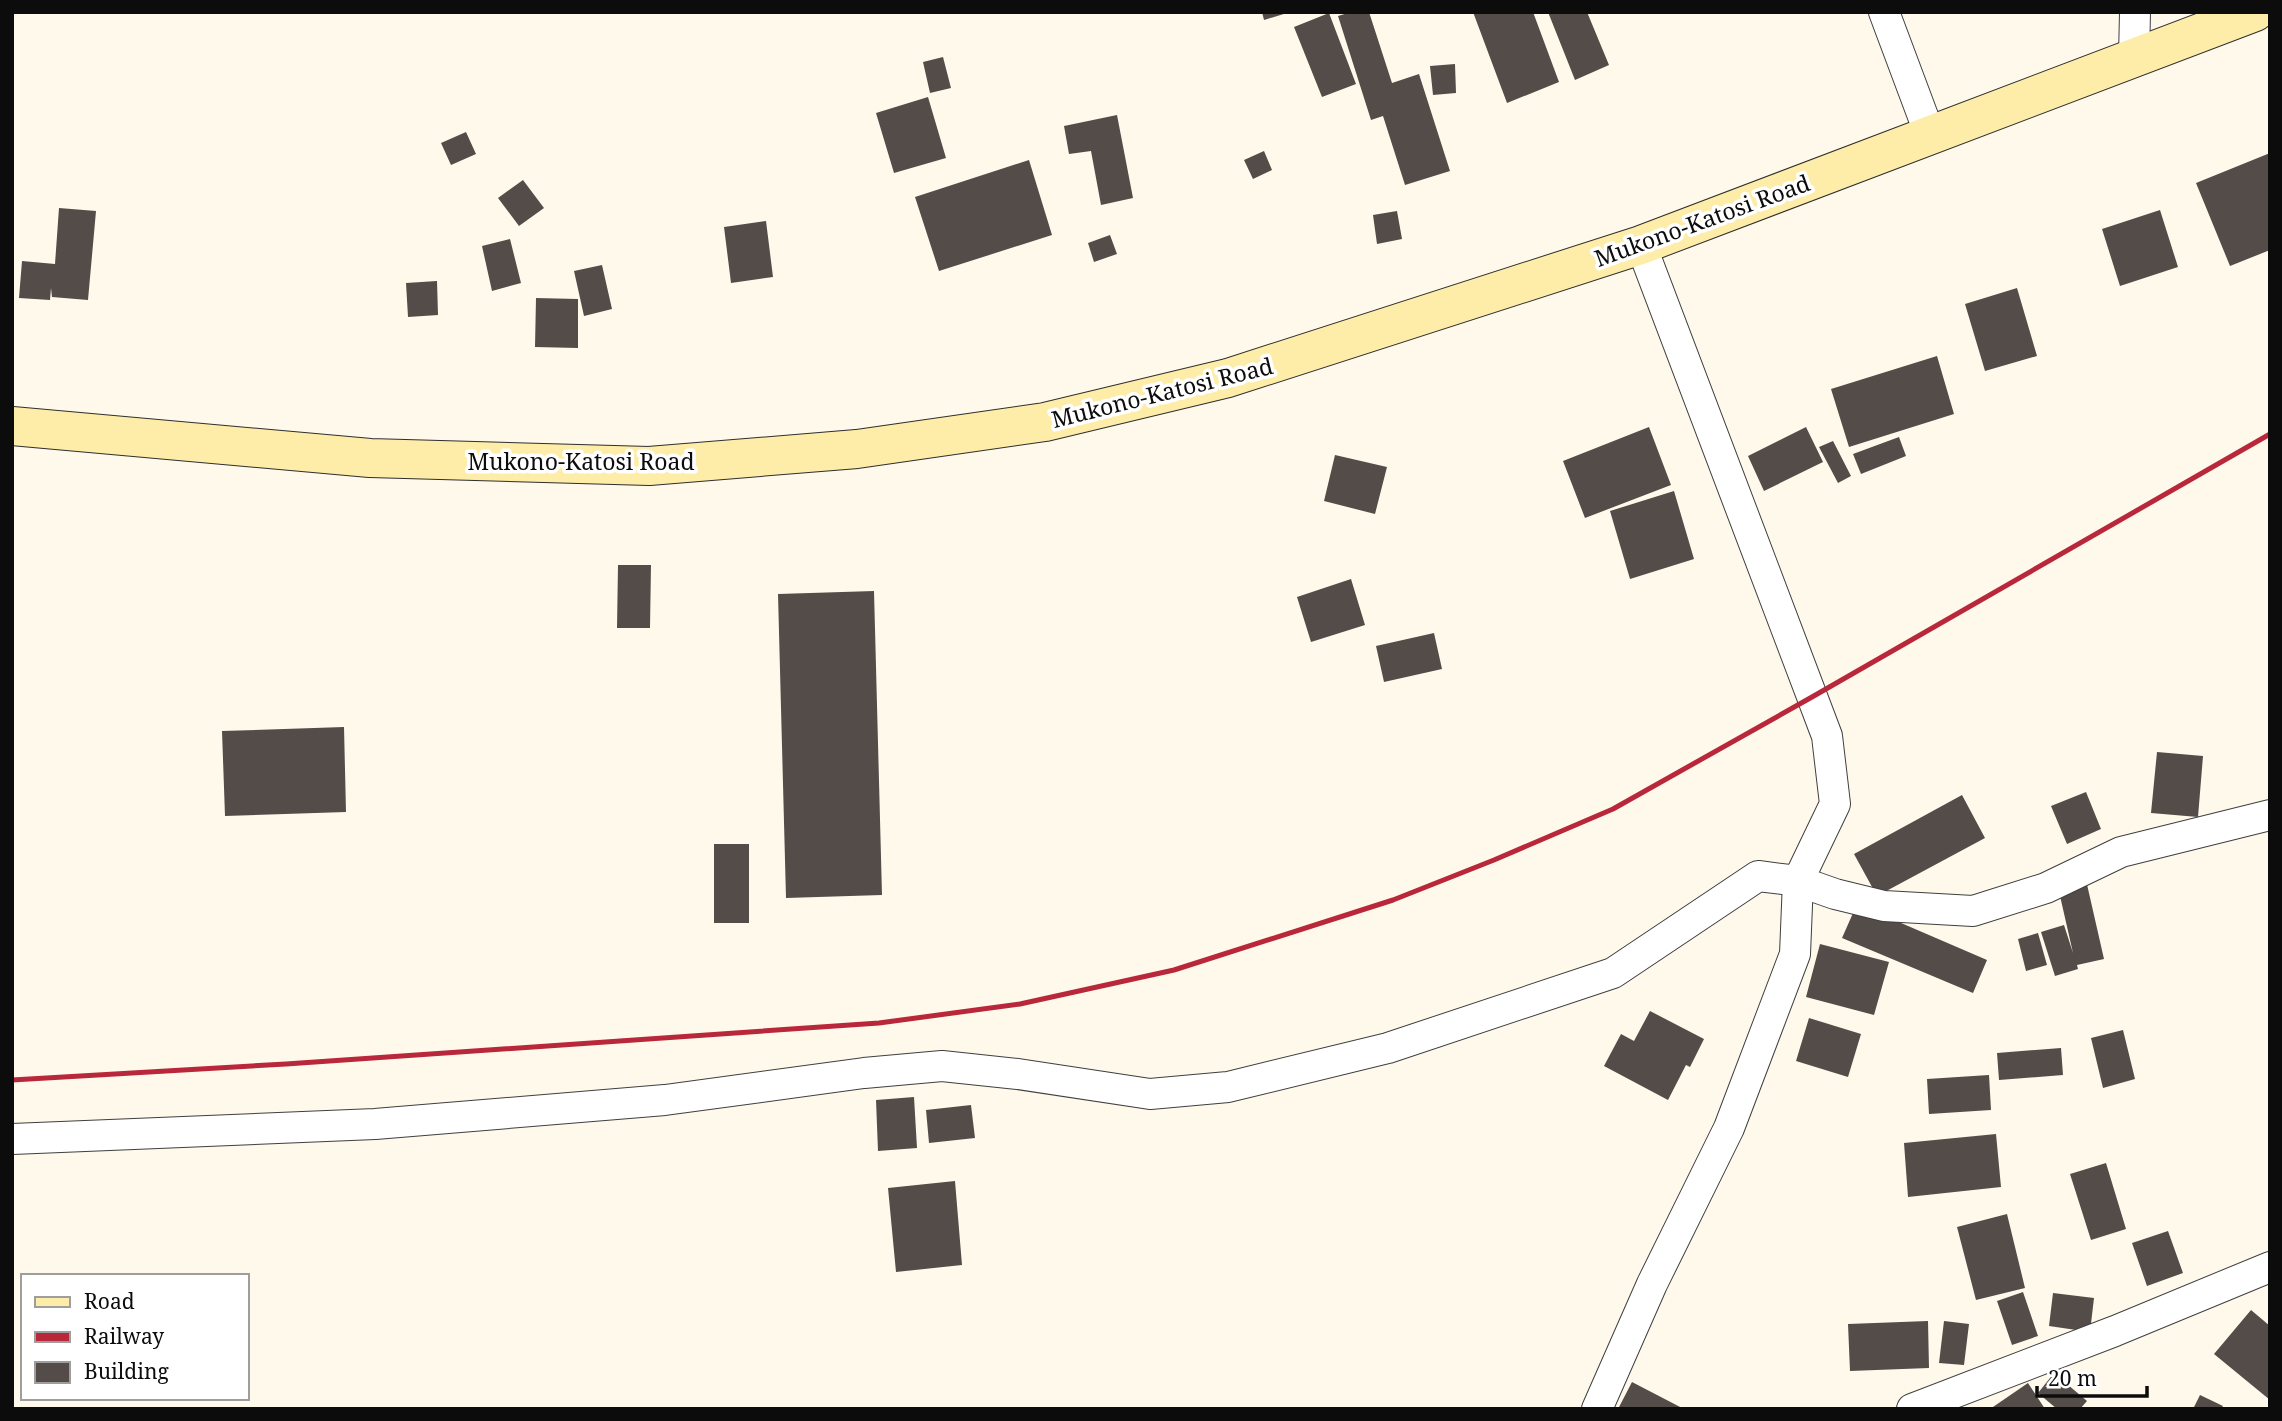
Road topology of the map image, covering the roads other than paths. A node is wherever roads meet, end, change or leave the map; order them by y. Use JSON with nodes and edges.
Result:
{"nodes":[{"id":1,"x":1884,"y":12,"type":"edge"},
{"id":2,"x":2135,"y":12,"type":"edge"},
{"id":3,"x":2255,"y":12,"type":"edge"},
{"id":4,"x":2134,"y":57,"type":"junction"},
{"id":5,"x":1930,"y":135,"type":"junction"},
{"id":6,"x":1641,"y":245,"type":"junction"},
{"id":7,"x":12,"y":426,"type":"edge"},
{"id":8,"x":2270,"y":816,"type":"edge"},
{"id":9,"x":1798,"y":881,"type":"junction"},
{"id":10,"x":12,"y":1139,"type":"edge"},
{"id":11,"x":2270,"y":1267,"type":"edge"},
{"id":12,"x":1597,"y":1409,"type":"edge"},
{"id":13,"x":1912,"y":1409,"type":"edge"}],
"edges":[{"from":1,"to":5,"type":"street"},
{"from":2,"to":4,"type":"street"},
{"from":3,"to":4,"type":"main road","name":"Mukono-Katosi Road"},
{"from":4,"to":5,"type":"main road","name":"Mukono-Katosi Road"},
{"from":5,"to":6,"type":"main road","name":"Mukono-Katosi Road"},
{"from":6,"to":7,"type":"main road","name":"Mukono-Katosi Road"},
{"from":6,"to":9,"type":"street"},
{"from":8,"to":9,"type":"street"},
{"from":9,"to":10,"type":"street"},
{"from":9,"to":12,"type":"street"},
{"from":11,"to":13,"type":"street"}]}
